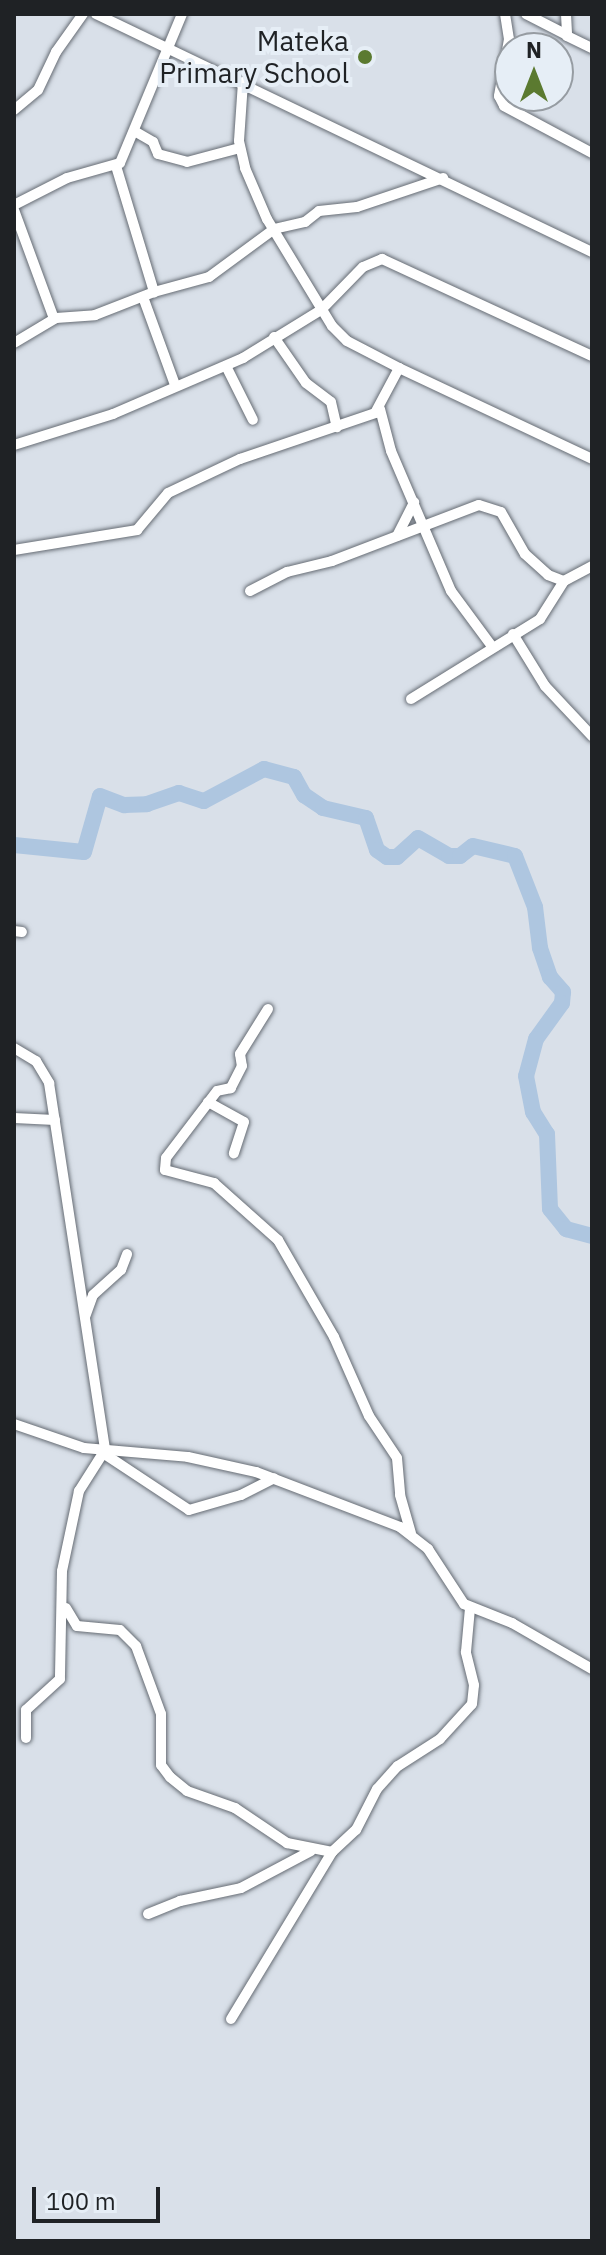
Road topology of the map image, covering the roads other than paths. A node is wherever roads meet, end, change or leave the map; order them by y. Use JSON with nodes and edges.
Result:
{"nodes":[{"id":1,"x":83,"y":14,"type":"edge"},
{"id":2,"x":96,"y":14,"type":"edge"},
{"id":3,"x":182,"y":14,"type":"edge"},
{"id":4,"x":505,"y":14,"type":"edge"},
{"id":5,"x":526,"y":14,"type":"edge"},
{"id":6,"x":560,"y":32,"type":"edge"},
{"id":7,"x":169,"y":49,"type":"junction"},
{"id":8,"x":243,"y":82,"type":"junction"},
{"id":9,"x":14,"y":110,"type":"edge"},
{"id":10,"x":136,"y":132,"type":"junction"},
{"id":11,"x":240,"y":148,"type":"junction"},
{"id":12,"x":592,"y":153,"type":"edge"},
{"id":13,"x":116,"y":166,"type":"junction"},
{"id":14,"x":443,"y":178,"type":"junction"},
{"id":15,"x":14,"y":207,"type":"edge"},
{"id":16,"x":274,"y":229,"type":"junction"},
{"id":17,"x":592,"y":252,"type":"edge"},
{"id":18,"x":154,"y":292,"type":"junction"},
{"id":19,"x":143,"y":297,"type":"junction"},
{"id":20,"x":321,"y":310,"type":"junction"},
{"id":21,"x":54,"y":319,"type":"junction"},
{"id":22,"x":274,"y":337,"type":"junction"},
{"id":23,"x":14,"y":343,"type":"edge"},
{"id":24,"x":592,"y":356,"type":"edge"},
{"id":25,"x":226,"y":366,"type":"junction"},
{"id":26,"x":399,"y":368,"type":"junction"},
{"id":27,"x":175,"y":385,"type":"junction"},
{"id":28,"x":380,"y":409,"type":"junction"},
{"id":29,"x":253,"y":420,"type":"dead end"},
{"id":30,"x":337,"y":427,"type":"junction"},
{"id":31,"x":14,"y":445,"type":"edge"},
{"id":32,"x":592,"y":459,"type":"edge"},
{"id":33,"x":414,"y":502,"type":"junction"},
{"id":34,"x":425,"y":525,"type":"junction"},
{"id":35,"x":397,"y":536,"type":"junction"},
{"id":36,"x":14,"y":550,"type":"edge"},
{"id":37,"x":592,"y":566,"type":"edge"},
{"id":38,"x":564,"y":581,"type":"junction"},
{"id":39,"x":250,"y":591,"type":"dead end"},
{"id":40,"x":513,"y":634,"type":"junction"},
{"id":41,"x":491,"y":645,"type":"junction"},
{"id":42,"x":411,"y":699,"type":"dead end"},
{"id":43,"x":592,"y":736,"type":"edge"},
{"id":44,"x":268,"y":1009,"type":"dead end"},
{"id":45,"x":14,"y":1048,"type":"edge"},
{"id":46,"x":208,"y":1102,"type":"junction"},
{"id":47,"x":14,"y":1118,"type":"edge"},
{"id":48,"x":55,"y":1120,"type":"junction"},
{"id":49,"x":234,"y":1153,"type":"dead end"},
{"id":50,"x":127,"y":1254,"type":"dead end"},
{"id":51,"x":84,"y":1321,"type":"junction"},
{"id":52,"x":14,"y":1424,"type":"edge"},
{"id":53,"x":104,"y":1451,"type":"junction"},
{"id":54,"x":274,"y":1478,"type":"junction"},
{"id":55,"x":411,"y":1533,"type":"junction"},
{"id":56,"x":64,"y":1603,"type":"junction"},
{"id":57,"x":470,"y":1608,"type":"junction"},
{"id":58,"x":592,"y":1669,"type":"edge"},
{"id":59,"x":26,"y":1738,"type":"dead end"},
{"id":60,"x":311,"y":1851,"type":"junction"},
{"id":61,"x":332,"y":1852,"type":"junction"},
{"id":62,"x":148,"y":1914,"type":"dead end"},
{"id":63,"x":231,"y":2019,"type":"dead end"}],
"edges":[{"from":1,"to":9,"type":"street"},
{"from":2,"to":7,"type":"street"},
{"from":3,"to":7,"type":"street"},
{"from":4,"to":12,"type":"street"},
{"from":5,"to":6,"type":"street"},
{"from":7,"to":8,"type":"street"},
{"from":7,"to":10,"type":"street"},
{"from":8,"to":11,"type":"street"},
{"from":8,"to":14,"type":"street"},
{"from":10,"to":11,"type":"street"},
{"from":10,"to":13,"type":"street"},
{"from":11,"to":16,"type":"street"},
{"from":13,"to":15,"type":"street"},
{"from":13,"to":18,"type":"street"},
{"from":14,"to":16,"type":"street"},
{"from":14,"to":17,"type":"street"},
{"from":15,"to":21,"type":"street"},
{"from":16,"to":18,"type":"street"},
{"from":16,"to":20,"type":"street"},
{"from":18,"to":19,"type":"street"},
{"from":19,"to":21,"type":"street"},
{"from":19,"to":27,"type":"street"},
{"from":20,"to":22,"type":"street"},
{"from":20,"to":24,"type":"street"},
{"from":20,"to":26,"type":"street"},
{"from":21,"to":23,"type":"street"},
{"from":22,"to":25,"type":"street"},
{"from":22,"to":30,"type":"street"},
{"from":25,"to":27,"type":"street"},
{"from":25,"to":29,"type":"street"},
{"from":26,"to":28,"type":"street"},
{"from":26,"to":32,"type":"street"},
{"from":27,"to":31,"type":"street"},
{"from":28,"to":30,"type":"street"},
{"from":28,"to":33,"type":"street"},
{"from":30,"to":36,"type":"street"},
{"from":33,"to":34,"type":"street"},
{"from":33,"to":35,"type":"street"},
{"from":34,"to":35,"type":"street"},
{"from":34,"to":38,"type":"street"},
{"from":34,"to":41,"type":"street"},
{"from":35,"to":39,"type":"street"},
{"from":37,"to":38,"type":"street"},
{"from":38,"to":40,"type":"street"},
{"from":40,"to":41,"type":"street"},
{"from":40,"to":43,"type":"street"},
{"from":41,"to":42,"type":"street"},
{"from":44,"to":46,"type":"street"},
{"from":45,"to":48,"type":"street"},
{"from":46,"to":49,"type":"street"},
{"from":46,"to":55,"type":"street"},
{"from":47,"to":48,"type":"street"},
{"from":48,"to":51,"type":"street"},
{"from":50,"to":51,"type":"street"},
{"from":51,"to":53,"type":"street"},
{"from":52,"to":53,"type":"street"},
{"from":53,"to":54,"type":"street"},
{"from":53,"to":54,"type":"street"},
{"from":53,"to":56,"type":"street"},
{"from":54,"to":55,"type":"street"},
{"from":55,"to":57,"type":"street"},
{"from":56,"to":59,"type":"street"},
{"from":56,"to":60,"type":"street"},
{"from":57,"to":58,"type":"street"},
{"from":57,"to":61,"type":"street"},
{"from":60,"to":61,"type":"street"},
{"from":60,"to":62,"type":"street"},
{"from":61,"to":63,"type":"street"}]}
